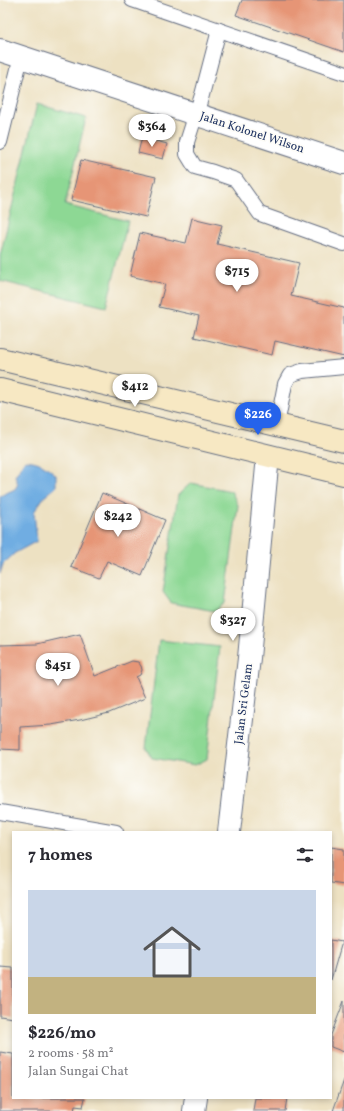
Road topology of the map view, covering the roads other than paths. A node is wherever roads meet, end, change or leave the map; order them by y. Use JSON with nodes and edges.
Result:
{"nodes":[{"id":1,"x":132,"y":0,"type":"edge"},
{"id":2,"x":219,"y":30,"type":"junction"},
{"id":3,"x":0,"y":50,"type":"edge"},
{"id":4,"x":21,"y":57,"type":"junction"},
{"id":5,"x":344,"y":73,"type":"edge"},
{"id":6,"x":4,"y":109,"type":"edge"},
{"id":7,"x":196,"y":114,"type":"junction"},
{"id":8,"x":0,"y":142,"type":"edge"},
{"id":9,"x":344,"y":163,"type":"edge"},
{"id":10,"x":344,"y":244,"type":"edge"},
{"id":11,"x":0,"y":359,"type":"edge"},
{"id":12,"x":344,"y":367,"type":"edge"},
{"id":13,"x":0,"y":390,"type":"edge"},
{"id":14,"x":277,"y":425,"type":"junction"},
{"id":15,"x":344,"y":441,"type":"edge"},
{"id":16,"x":268,"y":456,"type":"junction"},
{"id":17,"x":344,"y":474,"type":"edge"},
{"id":18,"x":0,"y":812,"type":"edge"},
{"id":19,"x":110,"y":831,"type":"edge"},
{"id":20,"x":229,"y":831,"type":"edge"},
{"id":21,"x":196,"y":1099,"type":"edge"},
{"id":22,"x":194,"y":1111,"type":"edge"}],
"edges":[{"from":1,"to":2,"type":"lane"},
{"from":2,"to":5,"type":"lane"},
{"from":2,"to":7,"type":"lane"},
{"from":3,"to":4,"type":"street","name":"Jalan Kolonel Wilson"},
{"from":4,"to":6,"type":"lane"},
{"from":4,"to":7,"type":"street","name":"Jalan Kolonel Wilson"},
{"from":6,"to":8,"type":"lane"},
{"from":7,"to":9,"type":"street","name":"Jalan Kolonel Wilson"},
{"from":7,"to":10,"type":"lane"},
{"from":11,"to":14,"type":"main road"},
{"from":12,"to":14,"type":"lane"},
{"from":13,"to":16,"type":"main road"},
{"from":14,"to":15,"type":"main road"},
{"from":16,"to":17,"type":"main road"},
{"from":16,"to":20,"type":"street","name":"Jalan Sri Gelam"},
{"from":18,"to":19,"type":"lane"},
{"from":21,"to":22,"type":"street"}]}
